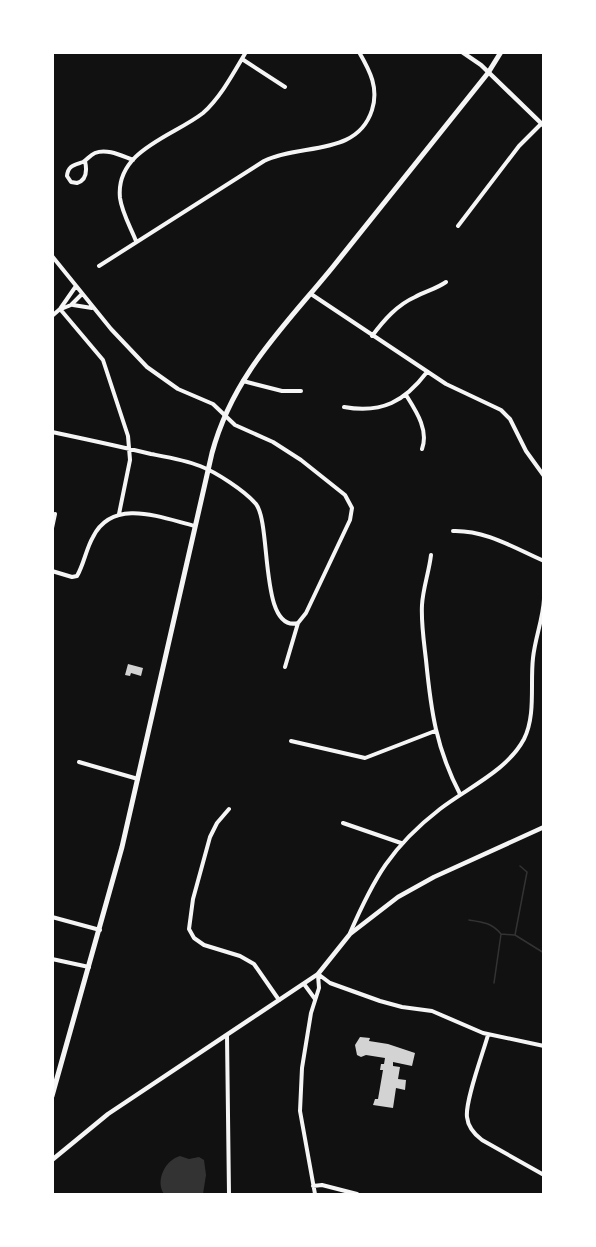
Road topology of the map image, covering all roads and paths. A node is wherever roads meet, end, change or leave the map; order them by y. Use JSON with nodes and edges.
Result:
{"nodes":[{"id":1,"x":246,"y":52,"type":"edge"},
{"id":2,"x":359,"y":52,"type":"edge"},
{"id":3,"x":462,"y":52,"type":"edge"},
{"id":4,"x":501,"y":52,"type":"edge"},
{"id":5,"x":242,"y":59,"type":"junction"},
{"id":6,"x":488,"y":73,"type":"junction"},
{"id":7,"x":285,"y":87,"type":"dead end"},
{"id":8,"x":542,"y":125,"type":"edge"},
{"id":9,"x":133,"y":160,"type":"junction"},
{"id":10,"x":85,"y":161,"type":"junction"},
{"id":11,"x":458,"y":226,"type":"dead end"},
{"id":12,"x":136,"y":241,"type":"junction"},
{"id":13,"x":52,"y":256,"type":"edge"},
{"id":14,"x":99,"y":266,"type":"dead end"},
{"id":15,"x":446,"y":282,"type":"dead end"},
{"id":16,"x":76,"y":286,"type":"junction"},
{"id":17,"x":82,"y":294,"type":"junction"},
{"id":18,"x":311,"y":294,"type":"junction"},
{"id":19,"x":71,"y":305,"type":"junction"},
{"id":20,"x":60,"y":309,"type":"junction"},
{"id":21,"x":95,"y":310,"type":"junction"},
{"id":22,"x":52,"y":316,"type":"edge"},
{"id":23,"x":372,"y":336,"type":"junction"},
{"id":24,"x":427,"y":372,"type":"junction"},
{"id":25,"x":242,"y":380,"type":"junction"},
{"id":26,"x":301,"y":391,"type":"dead end"},
{"id":27,"x":406,"y":395,"type":"junction"},
{"id":28,"x":344,"y":407,"type":"dead end"},
{"id":29,"x":224,"y":415,"type":"junction"},
{"id":30,"x":52,"y":432,"type":"edge"},
{"id":31,"x":130,"y":449,"type":"junction"},
{"id":32,"x":422,"y":449,"type":"dead end"},
{"id":33,"x":208,"y":470,"type":"junction"},
{"id":34,"x":543,"y":476,"type":"edge"},
{"id":35,"x":55,"y":514,"type":"dead end"},
{"id":36,"x":119,"y":514,"type":"junction"},
{"id":37,"x":196,"y":526,"type":"junction"},
{"id":38,"x":52,"y":528,"type":"edge"},
{"id":39,"x":453,"y":531,"type":"dead end"},
{"id":40,"x":431,"y":555,"type":"dead end"},
{"id":41,"x":543,"y":561,"type":"edge"},
{"id":42,"x":52,"y":571,"type":"edge"},
{"id":43,"x":543,"y":599,"type":"edge"},
{"id":44,"x":298,"y":623,"type":"junction"},
{"id":45,"x":285,"y":667,"type":"dead end"},
{"id":46,"x":435,"y":731,"type":"junction"},
{"id":47,"x":291,"y":741,"type":"dead end"},
{"id":48,"x":79,"y":762,"type":"dead end"},
{"id":49,"x":138,"y":779,"type":"junction"},
{"id":50,"x":460,"y":794,"type":"junction"},
{"id":51,"x":229,"y":809,"type":"dead end"},
{"id":52,"x":343,"y":823,"type":"dead end"},
{"id":53,"x":543,"y":827,"type":"edge"},
{"id":54,"x":401,"y":843,"type":"junction"},
{"id":55,"x":52,"y":917,"type":"edge"},
{"id":56,"x":100,"y":930,"type":"junction"},
{"id":57,"x":348,"y":936,"type":"junction"},
{"id":58,"x":52,"y":959,"type":"edge"},
{"id":59,"x":89,"y":967,"type":"junction"},
{"id":60,"x":318,"y":974,"type":"junction"},
{"id":61,"x":304,"y":984,"type":"junction"},
{"id":62,"x":315,"y":999,"type":"junction"},
{"id":63,"x":279,"y":1000,"type":"junction"},
{"id":64,"x":226,"y":1035,"type":"junction"},
{"id":65,"x":488,"y":1035,"type":"junction"},
{"id":66,"x":543,"y":1046,"type":"edge"},
{"id":67,"x":52,"y":1096,"type":"edge"},
{"id":68,"x":53,"y":1159,"type":"edge"},
{"id":69,"x":543,"y":1175,"type":"edge"},
{"id":70,"x":313,"y":1185,"type":"junction"},
{"id":71,"x":229,"y":1194,"type":"edge"},
{"id":72,"x":315,"y":1194,"type":"edge"},
{"id":73,"x":357,"y":1194,"type":"edge"}],
"edges":[{"from":1,"to":5,"type":"street"},
{"from":2,"to":12,"type":"street"},
{"from":3,"to":6,"type":"street"},
{"from":4,"to":6,"type":"main road"},
{"from":5,"to":7,"type":"street"},
{"from":5,"to":9,"type":"street"},
{"from":6,"to":8,"type":"street"},
{"from":6,"to":18,"type":"main road"},
{"from":8,"to":11,"type":"street"},
{"from":9,"to":10,"type":"street"},
{"from":9,"to":12,"type":"street"},
{"from":10,"to":10,"type":"street"},
{"from":12,"to":14,"type":"street"},
{"from":13,"to":16,"type":"street"},
{"from":15,"to":23,"type":"street"},
{"from":16,"to":17,"type":"street"},
{"from":16,"to":20,"type":"street"},
{"from":17,"to":19,"type":"street"},
{"from":17,"to":21,"type":"street"},
{"from":18,"to":23,"type":"street"},
{"from":18,"to":25,"type":"main road"},
{"from":19,"to":20,"type":"street"},
{"from":19,"to":21,"type":"street"},
{"from":20,"to":22,"type":"street"},
{"from":20,"to":31,"type":"street"},
{"from":21,"to":29,"type":"street"},
{"from":23,"to":24,"type":"street"},
{"from":24,"to":27,"type":"street"},
{"from":24,"to":34,"type":"street"},
{"from":25,"to":26,"type":"street"},
{"from":25,"to":29,"type":"main road"},
{"from":27,"to":28,"type":"street"},
{"from":27,"to":32,"type":"street"},
{"from":29,"to":33,"type":"main road"},
{"from":29,"to":44,"type":"street"},
{"from":30,"to":31,"type":"street"},
{"from":31,"to":33,"type":"street"},
{"from":31,"to":36,"type":"street"},
{"from":33,"to":37,"type":"main road"},
{"from":33,"to":44,"type":"street"},
{"from":35,"to":38,"type":"street"},
{"from":36,"to":37,"type":"street"},
{"from":36,"to":42,"type":"street"},
{"from":37,"to":49,"type":"main road"},
{"from":39,"to":41,"type":"street"},
{"from":40,"to":46,"type":"street"},
{"from":43,"to":50,"type":"street"},
{"from":44,"to":45,"type":"street"},
{"from":46,"to":47,"type":"street"},
{"from":46,"to":50,"type":"street"},
{"from":48,"to":49,"type":"street"},
{"from":49,"to":56,"type":"main road"},
{"from":50,"to":54,"type":"street"},
{"from":51,"to":63,"type":"street"},
{"from":52,"to":54,"type":"street"},
{"from":53,"to":57,"type":"street"},
{"from":54,"to":57,"type":"street"},
{"from":55,"to":56,"type":"street"},
{"from":56,"to":59,"type":"main road"},
{"from":57,"to":60,"type":"street"},
{"from":58,"to":59,"type":"street"},
{"from":59,"to":67,"type":"main road"},
{"from":60,"to":61,"type":"street"},
{"from":60,"to":62,"type":"street"},
{"from":60,"to":65,"type":"street"},
{"from":61,"to":62,"type":"street"},
{"from":61,"to":63,"type":"street"},
{"from":62,"to":70,"type":"street"},
{"from":63,"to":64,"type":"street"},
{"from":64,"to":68,"type":"street"},
{"from":64,"to":71,"type":"street"},
{"from":65,"to":66,"type":"street"},
{"from":65,"to":69,"type":"street"},
{"from":70,"to":72,"type":"street"},
{"from":70,"to":73,"type":"street"}]}
